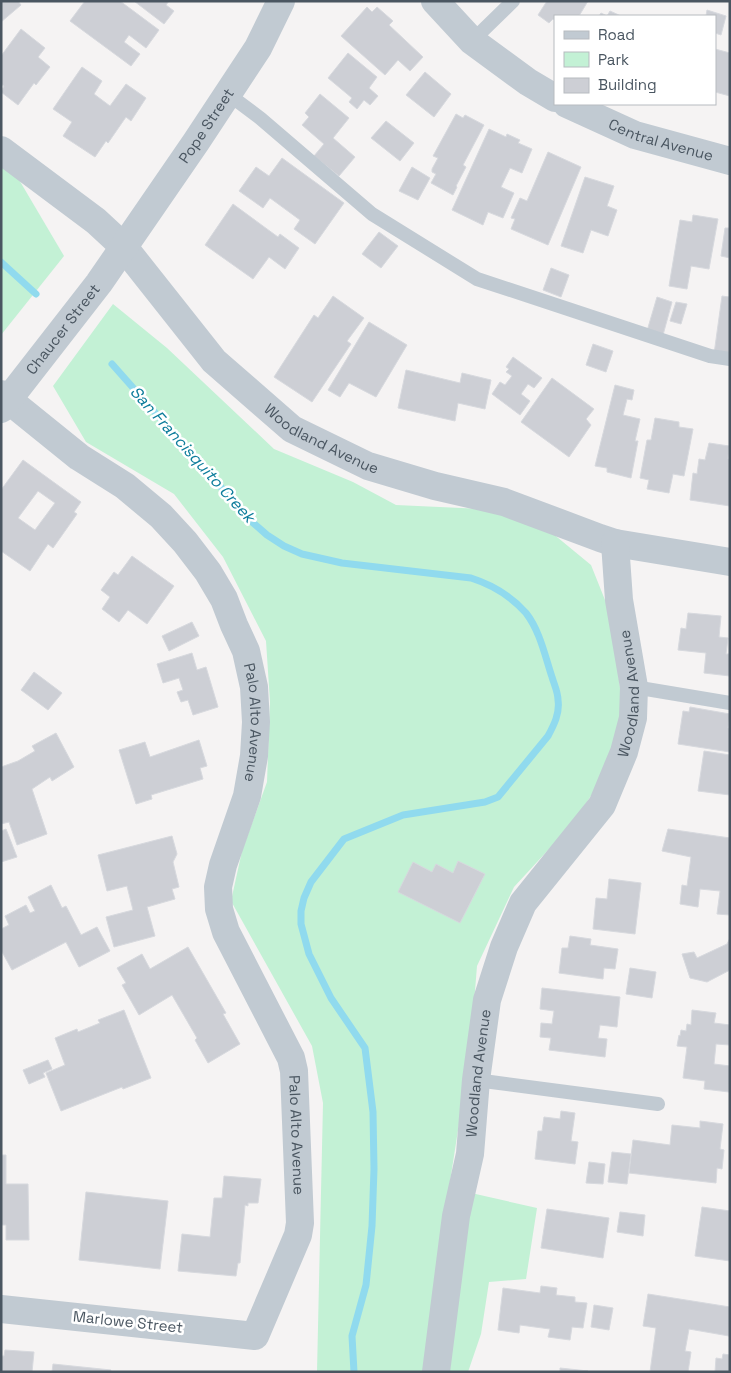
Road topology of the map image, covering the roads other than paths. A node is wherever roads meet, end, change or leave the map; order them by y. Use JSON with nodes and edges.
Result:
{"nodes":[{"id":1,"x":281,"y":1,"type":"edge"},
{"id":2,"x":436,"y":1,"type":"edge"},
{"id":3,"x":513,"y":1,"type":"edge"},
{"id":4,"x":472,"y":41,"type":"junction"},
{"id":5,"x":228,"y":94,"type":"junction"},
{"id":6,"x":554,"y":97,"type":"edge"},
{"id":7,"x":569,"y":105,"type":"edge"},
{"id":8,"x":1,"y":150,"type":"edge"},
{"id":9,"x":730,"y":161,"type":"edge"},
{"id":10,"x":123,"y":246,"type":"junction"},
{"id":11,"x":730,"y":359,"type":"edge"},
{"id":12,"x":4,"y":401,"type":"edge"},
{"id":13,"x":615,"y":543,"type":"junction"},
{"id":14,"x":730,"y":562,"type":"edge"},
{"id":15,"x":634,"y":687,"type":"junction"},
{"id":16,"x":730,"y":703,"type":"edge"},
{"id":17,"x":476,"y":1080,"type":"junction"},
{"id":18,"x":658,"y":1104,"type":"dead end"},
{"id":19,"x":1,"y":1309,"type":"edge"},
{"id":20,"x":255,"y":1336,"type":"joint"},
{"id":21,"x":436,"y":1372,"type":"edge"}],
"edges":[{"from":1,"to":5,"type":"street","name":"Pope Street"},
{"from":2,"to":4,"type":"street"},
{"from":3,"to":4,"type":"lane"},
{"from":4,"to":6,"type":"street"},
{"from":5,"to":10,"type":"street","name":"Pope Street"},
{"from":5,"to":11,"type":"lane"},
{"from":7,"to":9,"type":"street","name":"Central Avenue"},
{"from":8,"to":10,"type":"street","name":"Woodland Avenue"},
{"from":10,"to":12,"type":"street","name":"Chaucer Street"},
{"from":10,"to":13,"type":"street","name":"Woodland Avenue"},
{"from":12,"to":20,"type":"street","name":"Palo Alto Avenue"},
{"from":13,"to":14,"type":"street"},
{"from":13,"to":15,"type":"street","name":"Woodland Avenue"},
{"from":15,"to":16,"type":"lane"},
{"from":15,"to":17,"type":"street","name":"Woodland Avenue"},
{"from":17,"to":18,"type":"lane"},
{"from":17,"to":21,"type":"street","name":"Woodland Avenue"},
{"from":19,"to":20,"type":"street","name":"Marlowe Street"}]}
